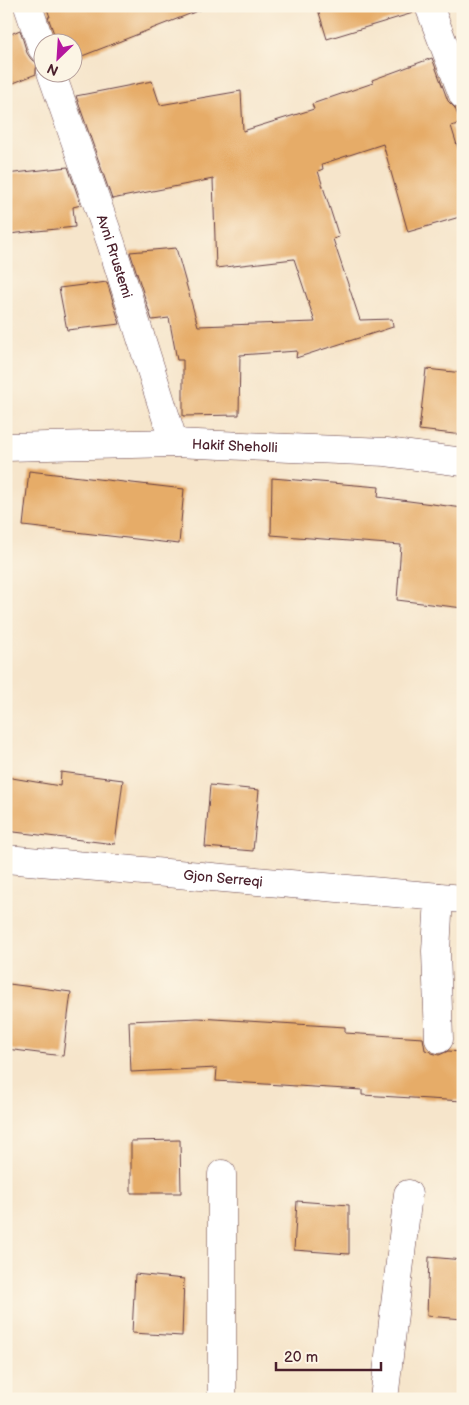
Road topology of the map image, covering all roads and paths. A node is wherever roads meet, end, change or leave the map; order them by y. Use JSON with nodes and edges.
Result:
{"nodes":[{"id":1,"x":28,"y":6,"type":"edge"},
{"id":2,"x":429,"y":6,"type":"edge"},
{"id":3,"x":37,"y":32,"type":"edge"},
{"id":4,"x":55,"y":82,"type":"edge"},
{"id":5,"x":463,"y":95,"type":"edge"},
{"id":6,"x":174,"y":443,"type":"junction"},
{"id":7,"x":6,"y":447,"type":"edge"},
{"id":8,"x":463,"y":462,"type":"edge"},
{"id":9,"x":6,"y":859,"type":"edge"},
{"id":10,"x":451,"y":898,"type":"edge"},
{"id":11,"x":439,"y":1039,"type":"dead end"},
{"id":12,"x":222,"y":1174,"type":"dead end"},
{"id":13,"x":408,"y":1194,"type":"dead end"},
{"id":14,"x":222,"y":1399,"type":"edge"},
{"id":15,"x":384,"y":1399,"type":"edge"}],
"edges":[{"from":1,"to":3,"type":"street"},
{"from":2,"to":5,"type":"street"},
{"from":4,"to":6,"type":"street","name":"Avni Rrustemi"},
{"from":6,"to":7,"type":"street","name":"Hakif Sheholli"},
{"from":6,"to":8,"type":"street","name":"Hakif Sheholli"},
{"from":9,"to":10,"type":"street","name":"Gjon Serreqi"},
{"from":10,"to":11,"type":"street","name":"Gjon Serreqi"},
{"from":12,"to":14,"type":"street"},
{"from":13,"to":15,"type":"street"}]}
